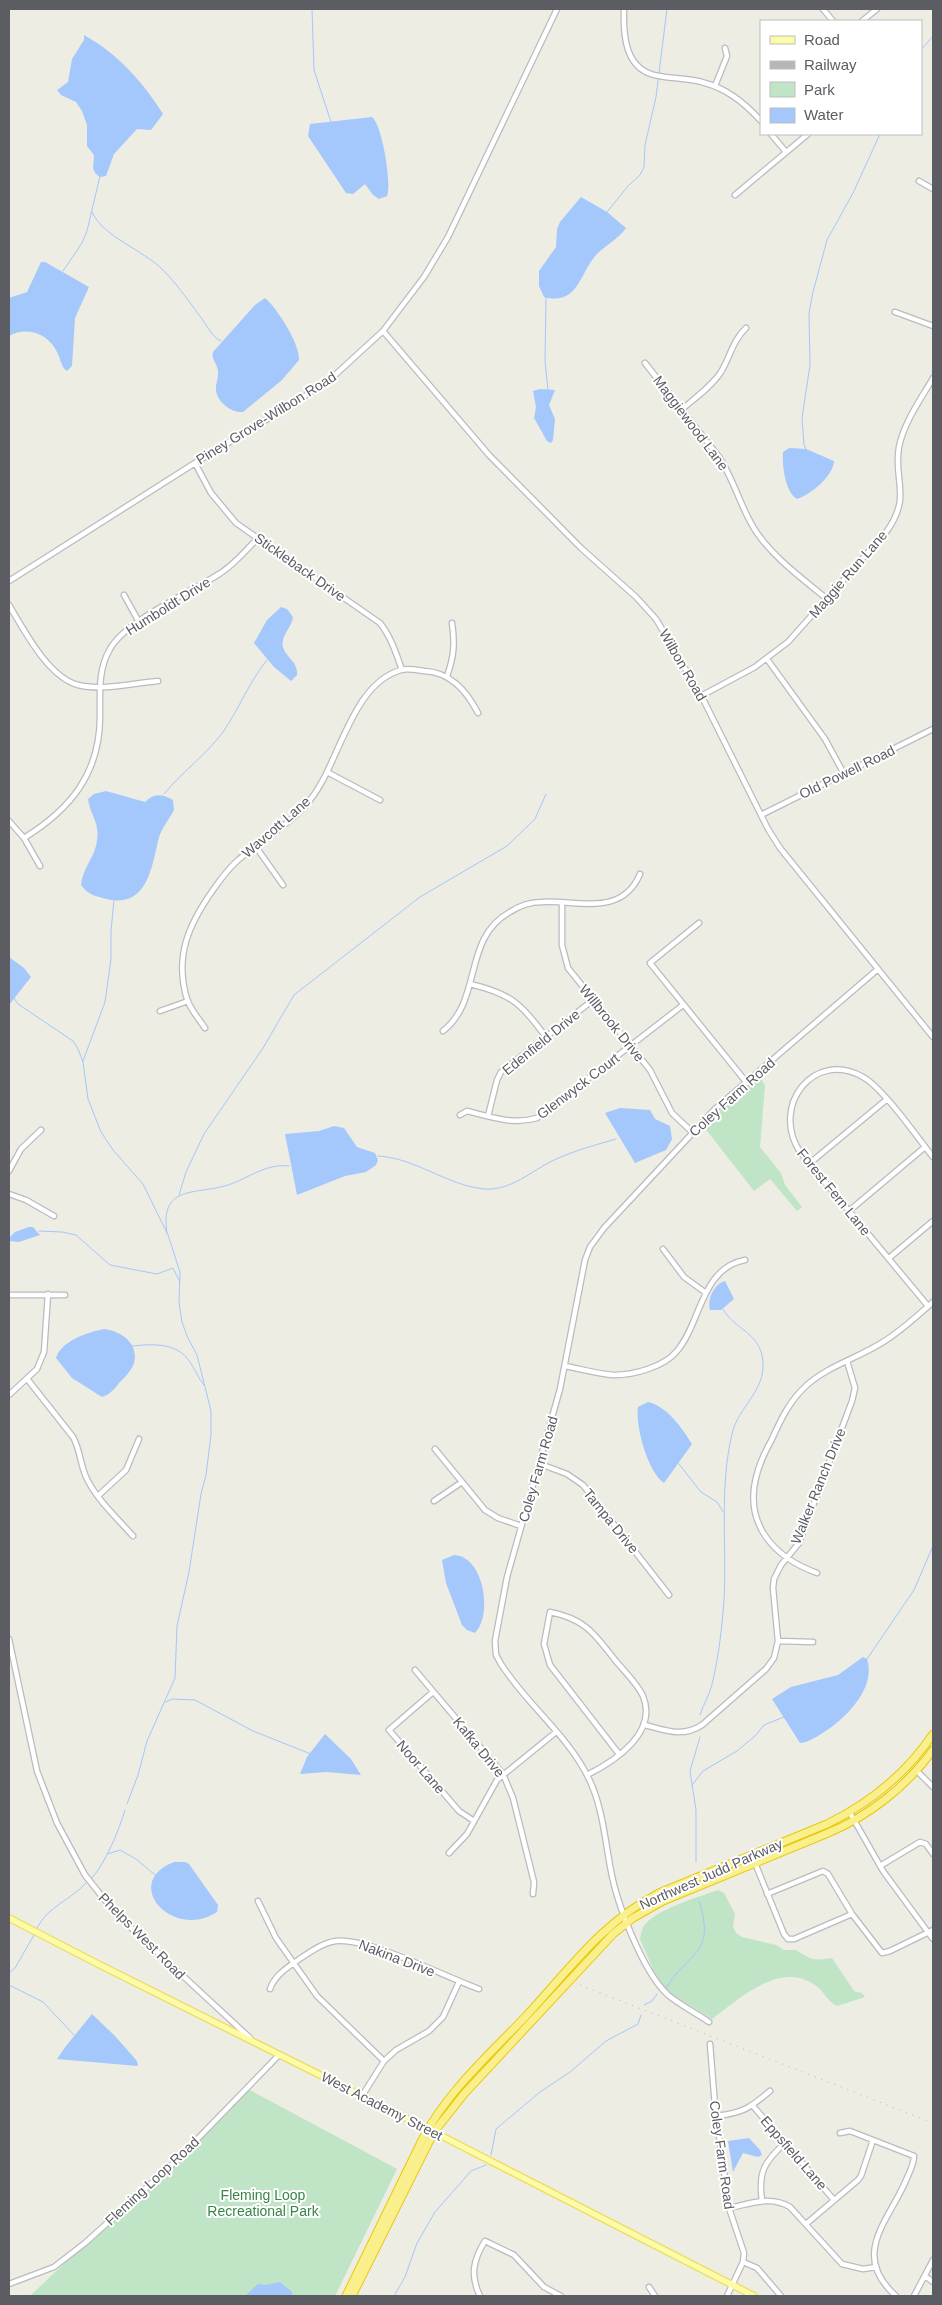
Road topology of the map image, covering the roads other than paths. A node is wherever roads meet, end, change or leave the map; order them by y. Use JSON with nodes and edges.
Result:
{"nodes":[{"id":1,"x":558,"y":9,"type":"edge"},
{"id":2,"x":624,"y":9,"type":"edge"},
{"id":3,"x":822,"y":9,"type":"edge"},
{"id":4,"x":876,"y":9,"type":"edge"},
{"id":5,"x":832,"y":20,"type":"edge"},
{"id":6,"x":863,"y":20,"type":"edge"},
{"id":7,"x":725,"y":48,"type":"dead end"},
{"id":8,"x":715,"y":86,"type":"junction"},
{"id":9,"x":760,"y":120,"type":"edge"},
{"id":10,"x":772,"y":135,"type":"edge"},
{"id":11,"x":807,"y":135,"type":"edge"},
{"id":12,"x":786,"y":152,"type":"junction"},
{"id":13,"x":920,"y":181,"type":"dead end"},
{"id":14,"x":933,"y":190,"type":"edge"},
{"id":15,"x":735,"y":195,"type":"dead end"},
{"id":16,"x":894,"y":312,"type":"dead end"},
{"id":17,"x":933,"y":326,"type":"edge"},
{"id":18,"x":746,"y":328,"type":"dead end"},
{"id":19,"x":383,"y":331,"type":"junction"},
{"id":20,"x":645,"y":363,"type":"dead end"},
{"id":21,"x":933,"y":378,"type":"edge"},
{"id":22,"x":681,"y":410,"type":"junction"},
{"id":23,"x":195,"y":463,"type":"junction"},
{"id":24,"x":258,"y":538,"type":"junction"},
{"id":25,"x":9,"y":581,"type":"edge"},
{"id":26,"x":124,"y":596,"type":"dead end"},
{"id":27,"x":826,"y":600,"type":"junction"},
{"id":28,"x":9,"y":605,"type":"edge"},
{"id":29,"x":140,"y":622,"type":"junction"},
{"id":30,"x":452,"y":623,"type":"dead end"},
{"id":31,"x":767,"y":659,"type":"junction"},
{"id":32,"x":402,"y":670,"type":"junction"},
{"id":33,"x":447,"y":676,"type":"junction"},
{"id":34,"x":158,"y":681,"type":"dead end"},
{"id":35,"x":100,"y":686,"type":"junction"},
{"id":36,"x":702,"y":696,"type":"junction"},
{"id":37,"x":478,"y":712,"type":"dead end"},
{"id":38,"x":933,"y":729,"type":"edge"},
{"id":39,"x":327,"y":772,"type":"junction"},
{"id":40,"x":844,"y":774,"type":"junction"},
{"id":41,"x":380,"y":800,"type":"dead end"},
{"id":42,"x":762,"y":815,"type":"junction"},
{"id":43,"x":9,"y":821,"type":"edge"},
{"id":44,"x":24,"y":838,"type":"junction"},
{"id":45,"x":256,"y":847,"type":"junction"},
{"id":46,"x":40,"y":866,"type":"dead end"},
{"id":47,"x":640,"y":874,"type":"dead end"},
{"id":48,"x":283,"y":884,"type":"dead end"},
{"id":49,"x":562,"y":903,"type":"junction"},
{"id":50,"x":699,"y":923,"type":"dead end"},
{"id":51,"x":878,"y":969,"type":"junction"},
{"id":52,"x":470,"y":984,"type":"junction"},
{"id":53,"x":593,"y":1000,"type":"junction"},
{"id":54,"x":188,"y":1001,"type":"junction"},
{"id":55,"x":682,"y":1005,"type":"junction"},
{"id":56,"x":160,"y":1011,"type":"dead end"},
{"id":57,"x":205,"y":1028,"type":"dead end"},
{"id":58,"x":443,"y":1031,"type":"dead end"},
{"id":59,"x":546,"y":1037,"type":"junction"},
{"id":60,"x":933,"y":1037,"type":"edge"},
{"id":61,"x":631,"y":1047,"type":"junction"},
{"id":62,"x":747,"y":1082,"type":"junction"},
{"id":63,"x":886,"y":1100,"type":"junction"},
{"id":64,"x":460,"y":1115,"type":"dead end"},
{"id":65,"x":488,"y":1116,"type":"junction"},
{"id":66,"x":41,"y":1130,"type":"dead end"},
{"id":67,"x":692,"y":1132,"type":"junction"},
{"id":68,"x":925,"y":1147,"type":"junction"},
{"id":69,"x":933,"y":1157,"type":"edge"},
{"id":70,"x":810,"y":1163,"type":"junction"},
{"id":71,"x":9,"y":1171,"type":"edge"},
{"id":72,"x":9,"y":1194,"type":"edge"},
{"id":73,"x":850,"y":1211,"type":"junction"},
{"id":74,"x":54,"y":1216,"type":"dead end"},
{"id":75,"x":933,"y":1221,"type":"edge"},
{"id":76,"x":663,"y":1249,"type":"dead end"},
{"id":77,"x":889,"y":1258,"type":"junction"},
{"id":78,"x":745,"y":1260,"type":"dead end"},
{"id":79,"x":706,"y":1293,"type":"junction"},
{"id":80,"x":48,"y":1294,"type":"junction"},
{"id":81,"x":9,"y":1295,"type":"edge"},
{"id":82,"x":65,"y":1295,"type":"dead end"},
{"id":83,"x":933,"y":1302,"type":"edge"},
{"id":84,"x":928,"y":1306,"type":"junction"},
{"id":85,"x":847,"y":1361,"type":"junction"},
{"id":86,"x":565,"y":1366,"type":"junction"},
{"id":87,"x":28,"y":1380,"type":"junction"},
{"id":88,"x":9,"y":1396,"type":"edge"},
{"id":89,"x":139,"y":1439,"type":"dead end"},
{"id":90,"x":435,"y":1448,"type":"dead end"},
{"id":91,"x":540,"y":1464,"type":"junction"},
{"id":92,"x":462,"y":1482,"type":"junction"},
{"id":93,"x":98,"y":1496,"type":"junction"},
{"id":94,"x":434,"y":1501,"type":"dead end"},
{"id":95,"x":521,"y":1526,"type":"junction"},
{"id":96,"x":133,"y":1536,"type":"dead end"},
{"id":97,"x":786,"y":1558,"type":"junction"},
{"id":98,"x":817,"y":1573,"type":"dead end"},
{"id":99,"x":669,"y":1595,"type":"dead end"},
{"id":100,"x":9,"y":1639,"type":"edge"},
{"id":101,"x":778,"y":1642,"type":"junction"},
{"id":102,"x":813,"y":1642,"type":"dead end"},
{"id":103,"x":415,"y":1670,"type":"dead end"},
{"id":104,"x":433,"y":1692,"type":"junction"},
{"id":105,"x":645,"y":1725,"type":"junction"},
{"id":106,"x":556,"y":1732,"type":"junction"},
{"id":107,"x":933,"y":1734,"type":"edge"},
{"id":108,"x":933,"y":1750,"type":"edge"},
{"id":109,"x":619,"y":1754,"type":"junction"},
{"id":110,"x":916,"y":1770,"type":"junction"},
{"id":111,"x":503,"y":1774,"type":"junction"},
{"id":112,"x":587,"y":1775,"type":"junction"},
{"id":113,"x":933,"y":1786,"type":"edge"},
{"id":114,"x":850,"y":1813,"type":"junction"},
{"id":115,"x":854,"y":1820,"type":"junction"},
{"id":116,"x":474,"y":1821,"type":"junction"},
{"id":117,"x":449,"y":1852,"type":"dead end"},
{"id":118,"x":933,"y":1854,"type":"edge"},
{"id":119,"x":754,"y":1863,"type":"junction"},
{"id":120,"x":880,"y":1866,"type":"junction"},
{"id":121,"x":532,"y":1894,"type":"dead end"},
{"id":122,"x":767,"y":1894,"type":"junction"},
{"id":123,"x":258,"y":1901,"type":"dead end"},
{"id":124,"x":624,"y":1914,"type":"junction"},
{"id":125,"x":852,"y":1914,"type":"junction"},
{"id":126,"x":9,"y":1918,"type":"edge"},
{"id":127,"x":627,"y":1922,"type":"junction"},
{"id":128,"x":931,"y":1932,"type":"edge"},
{"id":129,"x":933,"y":1939,"type":"edge"},
{"id":130,"x":293,"y":1963,"type":"junction"},
{"id":131,"x":459,"y":1982,"type":"junction"},
{"id":132,"x":270,"y":1989,"type":"dead end"},
{"id":133,"x":479,"y":1989,"type":"dead end"},
{"id":134,"x":709,"y":2022,"type":"dead end"},
{"id":135,"x":253,"y":2041,"type":"junction"},
{"id":136,"x":710,"y":2044,"type":"dead end"},
{"id":137,"x":280,"y":2055,"type":"junction"},
{"id":138,"x":384,"y":2061,"type":"junction"},
{"id":139,"x":770,"y":2091,"type":"dead end"},
{"id":140,"x":362,"y":2096,"type":"junction"},
{"id":141,"x":753,"y":2106,"type":"junction"},
{"id":142,"x":716,"y":2116,"type":"junction"},
{"id":143,"x":431,"y":2130,"type":"junction"},
{"id":144,"x":840,"y":2133,"type":"dead end"},
{"id":145,"x":873,"y":2140,"type":"junction"},
{"id":146,"x":785,"y":2143,"type":"junction"},
{"id":147,"x":834,"y":2200,"type":"junction"},
{"id":148,"x":762,"y":2201,"type":"junction"},
{"id":149,"x":728,"y":2208,"type":"junction"},
{"id":150,"x":806,"y":2224,"type":"junction"},
{"id":151,"x":933,"y":2260,"type":"edge"},
{"id":152,"x":743,"y":2262,"type":"junction"},
{"id":153,"x":876,"y":2267,"type":"junction"},
{"id":154,"x":925,"y":2276,"type":"junction"},
{"id":155,"x":933,"y":2282,"type":"edge"},
{"id":156,"x":9,"y":2284,"type":"edge"},
{"id":157,"x":733,"y":2284,"type":"junction"},
{"id":158,"x":649,"y":2287,"type":"dead end"},
{"id":159,"x":346,"y":2296,"type":"edge"},
{"id":160,"x":352,"y":2296,"type":"edge"},
{"id":161,"x":480,"y":2296,"type":"edge"},
{"id":162,"x":561,"y":2296,"type":"edge"},
{"id":163,"x":655,"y":2296,"type":"edge"},
{"id":164,"x":727,"y":2296,"type":"edge"},
{"id":165,"x":754,"y":2296,"type":"edge"},
{"id":166,"x":781,"y":2296,"type":"edge"},
{"id":167,"x":896,"y":2296,"type":"edge"},
{"id":168,"x":914,"y":2296,"type":"edge"}],
"edges":[{"from":1,"to":19,"type":"street","name":"Piney Grove-Wilbon Road"},
{"from":2,"to":8,"type":"street"},
{"from":3,"to":5,"type":"street"},
{"from":4,"to":6,"type":"street"},
{"from":7,"to":8,"type":"street"},
{"from":8,"to":9,"type":"street"},
{"from":10,"to":12,"type":"street"},
{"from":11,"to":12,"type":"street"},
{"from":12,"to":15,"type":"street"},
{"from":13,"to":14,"type":"street"},
{"from":16,"to":17,"type":"street"},
{"from":18,"to":22,"type":"street"},
{"from":19,"to":23,"type":"street","name":"Piney Grove-Wilbon Road"},
{"from":19,"to":36,"type":"street","name":"Wilbon Road"},
{"from":20,"to":22,"type":"street","name":"Maggiewood Lane"},
{"from":21,"to":27,"type":"street","name":"Maggie Run Lane"},
{"from":22,"to":27,"type":"street","name":"Maggiewood Lane"},
{"from":23,"to":24,"type":"street","name":"Stickleback Drive"},
{"from":23,"to":25,"type":"street","name":"Piney Grove-Wilbon Road"},
{"from":24,"to":29,"type":"street","name":"Humboldt Drive"},
{"from":24,"to":32,"type":"street","name":"Stickleback Drive"},
{"from":26,"to":29,"type":"street"},
{"from":27,"to":31,"type":"street","name":"Maggie Run Lane"},
{"from":28,"to":35,"type":"street"},
{"from":29,"to":35,"type":"street","name":"Humboldt Drive"},
{"from":30,"to":33,"type":"street"},
{"from":31,"to":36,"type":"street","name":"Maggie Run Lane"},
{"from":31,"to":40,"type":"street"},
{"from":32,"to":33,"type":"street","name":"Wavcott Lane"},
{"from":32,"to":39,"type":"street","name":"Wavcott Lane"},
{"from":33,"to":37,"type":"street"},
{"from":34,"to":35,"type":"street"},
{"from":35,"to":44,"type":"street","name":"Humboldt Drive"},
{"from":36,"to":42,"type":"street","name":"Wilbon Road"},
{"from":38,"to":40,"type":"street","name":"Old Powell Road"},
{"from":39,"to":41,"type":"street"},
{"from":39,"to":45,"type":"street","name":"Wavcott Lane"},
{"from":40,"to":42,"type":"street","name":"Old Powell Road"},
{"from":42,"to":51,"type":"street","name":"Wilbon Road"},
{"from":43,"to":44,"type":"street"},
{"from":44,"to":46,"type":"street"},
{"from":45,"to":48,"type":"street"},
{"from":45,"to":54,"type":"street","name":"Wavcott Lane"},
{"from":47,"to":49,"type":"street"},
{"from":49,"to":52,"type":"street"},
{"from":49,"to":53,"type":"street","name":"Willbrook Drive"},
{"from":50,"to":55,"type":"street"},
{"from":51,"to":60,"type":"street","name":"Wilbon Road"},
{"from":51,"to":62,"type":"street","name":"Coley Farm Road"},
{"from":52,"to":58,"type":"street"},
{"from":52,"to":59,"type":"street"},
{"from":53,"to":59,"type":"street","name":"Edenfield Drive"},
{"from":53,"to":61,"type":"street","name":"Willbrook Drive"},
{"from":54,"to":56,"type":"street"},
{"from":54,"to":57,"type":"street","name":"Wavcott Lane"},
{"from":55,"to":61,"type":"street","name":"Glenwyck Court"},
{"from":55,"to":62,"type":"street"},
{"from":59,"to":65,"type":"street","name":"Edenfield Drive"},
{"from":61,"to":65,"type":"street","name":"Glenwyck Court"},
{"from":61,"to":67,"type":"street","name":"Willbrook Drive"},
{"from":62,"to":67,"type":"street","name":"Coley Farm Road"},
{"from":63,"to":68,"type":"street","name":"Forest Fern Lane"},
{"from":63,"to":70,"type":"street"},
{"from":63,"to":70,"type":"street","name":"Forest Fern Lane"},
{"from":64,"to":65,"type":"street","name":"Glenwyck Court"},
{"from":66,"to":71,"type":"street"},
{"from":67,"to":86,"type":"street","name":"Coley Farm Road"},
{"from":68,"to":69,"type":"street","name":"Forest Fern Lane"},
{"from":68,"to":73,"type":"street"},
{"from":70,"to":73,"type":"street","name":"Forest Fern Lane"},
{"from":72,"to":74,"type":"street"},
{"from":73,"to":77,"type":"street","name":"Forest Fern Lane"},
{"from":75,"to":77,"type":"street"},
{"from":76,"to":79,"type":"street"},
{"from":77,"to":84,"type":"street","name":"Forest Fern Lane"},
{"from":78,"to":79,"type":"street"},
{"from":79,"to":86,"type":"street"},
{"from":80,"to":81,"type":"street"},
{"from":80,"to":82,"type":"street"},
{"from":80,"to":87,"type":"street"},
{"from":83,"to":84,"type":"street"},
{"from":84,"to":85,"type":"street"},
{"from":85,"to":97,"type":"street","name":"Walker Ranch Drive"},
{"from":85,"to":97,"type":"street"},
{"from":86,"to":91,"type":"street","name":"Coley Farm Road"},
{"from":87,"to":88,"type":"street"},
{"from":87,"to":93,"type":"street"},
{"from":89,"to":93,"type":"street"},
{"from":90,"to":92,"type":"street"},
{"from":91,"to":95,"type":"street","name":"Coley Farm Road"},
{"from":91,"to":99,"type":"street","name":"Tampa Drive"},
{"from":92,"to":94,"type":"street"},
{"from":92,"to":95,"type":"street"},
{"from":93,"to":96,"type":"street"},
{"from":95,"to":106,"type":"street","name":"Coley Farm Road"},
{"from":97,"to":98,"type":"street"},
{"from":97,"to":101,"type":"street","name":"Walker Ranch Drive"},
{"from":100,"to":135,"type":"street","name":"Phelps West Road"},
{"from":101,"to":102,"type":"street"},
{"from":101,"to":105,"type":"street","name":"Walker Ranch Drive"},
{"from":103,"to":104,"type":"street","name":"Kafka Drive"},
{"from":104,"to":111,"type":"street","name":"Kafka Drive"},
{"from":104,"to":116,"type":"street","name":"Noor Lane"},
{"from":105,"to":109,"type":"street"},
{"from":105,"to":109,"type":"street"},
{"from":106,"to":111,"type":"street"},
{"from":106,"to":112,"type":"street","name":"Coley Farm Road"},
{"from":107,"to":114,"type":"highway","name":"Northwest Judd Parkway"},
{"from":108,"to":110,"type":"highway","name":"Northwest Judd Parkway"},
{"from":109,"to":112,"type":"street"},
{"from":110,"to":113,"type":"street"},
{"from":110,"to":115,"type":"highway","name":"Northwest Judd Parkway"},
{"from":111,"to":116,"type":"street"},
{"from":111,"to":121,"type":"street","name":"Kafka Drive"},
{"from":112,"to":124,"type":"street","name":"Coley Farm Road"},
{"from":114,"to":115,"type":"street"},
{"from":114,"to":124,"type":"highway","name":"Northwest Judd Parkway"},
{"from":115,"to":119,"type":"highway","name":"Northwest Judd Parkway"},
{"from":115,"to":120,"type":"street"},
{"from":116,"to":117,"type":"street"},
{"from":118,"to":120,"type":"street"},
{"from":119,"to":122,"type":"street"},
{"from":119,"to":127,"type":"highway","name":"Northwest Judd Parkway"},
{"from":120,"to":128,"type":"street"},
{"from":122,"to":125,"type":"street"},
{"from":122,"to":125,"type":"street"},
{"from":123,"to":130,"type":"street"},
{"from":124,"to":127,"type":"street","name":"Coley Farm Road"},
{"from":124,"to":143,"type":"highway","name":"Northwest Judd Parkway"},
{"from":125,"to":128,"type":"street"},
{"from":126,"to":135,"type":"main road","name":"West Academy Street"},
{"from":127,"to":134,"type":"street","name":"Coley Farm Road"},
{"from":127,"to":143,"type":"highway","name":"Northwest Judd Parkway"},
{"from":128,"to":129,"type":"street"},
{"from":130,"to":131,"type":"street","name":"Nakina Drive"},
{"from":130,"to":132,"type":"street","name":"Nakina Drive"},
{"from":130,"to":138,"type":"street"},
{"from":131,"to":133,"type":"street","name":"Nakina Drive"},
{"from":131,"to":138,"type":"street"},
{"from":135,"to":137,"type":"main road","name":"West Academy Street"},
{"from":136,"to":142,"type":"street","name":"Coley Farm Road"},
{"from":137,"to":140,"type":"main road","name":"West Academy Street"},
{"from":137,"to":156,"type":"street","name":"Fleming Loop Road"},
{"from":138,"to":140,"type":"street"},
{"from":139,"to":141,"type":"street"},
{"from":140,"to":143,"type":"main road","name":"West Academy Street"},
{"from":141,"to":142,"type":"street"},
{"from":141,"to":146,"type":"street","name":"Eppsfield Lane"},
{"from":142,"to":149,"type":"street","name":"Coley Farm Road"},
{"from":143,"to":157,"type":"main road","name":"West Academy Street"},
{"from":143,"to":159,"type":"highway"},
{"from":143,"to":160,"type":"highway"},
{"from":144,"to":145,"type":"street"},
{"from":145,"to":147,"type":"street"},
{"from":145,"to":153,"type":"street"},
{"from":146,"to":147,"type":"street","name":"Eppsfield Lane"},
{"from":146,"to":148,"type":"street"},
{"from":147,"to":150,"type":"street"},
{"from":148,"to":149,"type":"street"},
{"from":148,"to":150,"type":"street"},
{"from":149,"to":152,"type":"street","name":"Coley Farm Road"},
{"from":150,"to":153,"type":"street"},
{"from":151,"to":154,"type":"street"},
{"from":152,"to":157,"type":"street"},
{"from":152,"to":166,"type":"street"},
{"from":153,"to":167,"type":"street"},
{"from":154,"to":155,"type":"street"},
{"from":154,"to":168,"type":"street"},
{"from":157,"to":164,"type":"street"},
{"from":157,"to":165,"type":"main road","name":"West Academy Street"},
{"from":158,"to":163,"type":"street"},
{"from":161,"to":162,"type":"street"}]}
